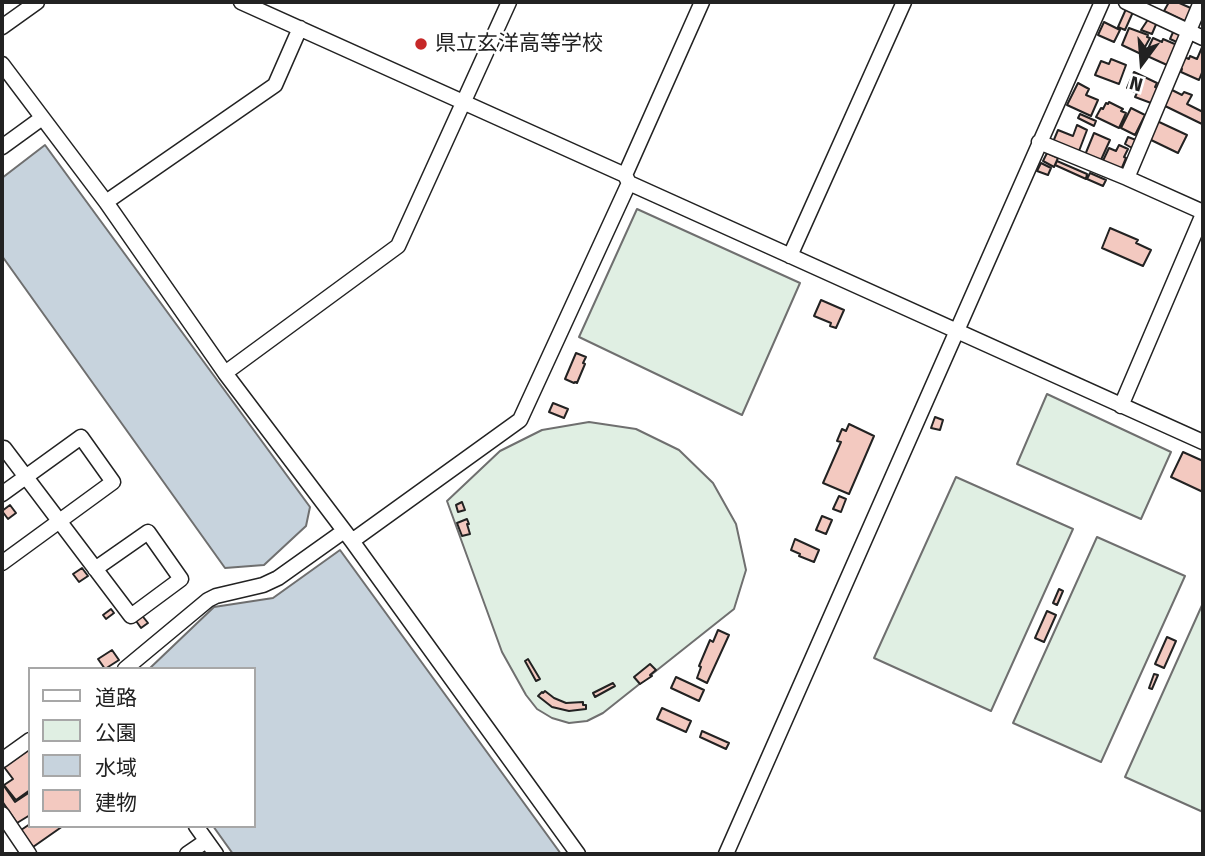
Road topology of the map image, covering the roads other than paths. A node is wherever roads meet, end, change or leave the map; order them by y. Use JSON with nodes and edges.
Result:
{"nodes":[{"id":1,"x":37,"y":2,"type":"edge"},
{"id":2,"x":241,"y":2,"type":"edge"},
{"id":3,"x":509,"y":2,"type":"edge"},
{"id":4,"x":702,"y":2,"type":"edge"},
{"id":5,"x":904,"y":2,"type":"edge"},
{"id":6,"x":1102,"y":2,"type":"edge"},
{"id":7,"x":1126,"y":2,"type":"edge"},
{"id":8,"x":1201,"y":2,"type":"edge"},
{"id":9,"x":2,"y":27,"type":"edge"},
{"id":10,"x":300,"y":28,"type":"junction"},
{"id":11,"x":1188,"y":31,"type":"junction"},
{"id":12,"x":1203,"y":38,"type":"edge"},
{"id":13,"x":2,"y":64,"type":"edge"},
{"id":14,"x":464,"y":102,"type":"junction"},
{"id":15,"x":42,"y":118,"type":"junction"},
{"id":16,"x":1039,"y":142,"type":"junction"},
{"id":17,"x":2,"y":147,"type":"edge"},
{"id":18,"x":1127,"y":178,"type":"junction"},
{"id":19,"x":627,"y":179,"type":"junction"},
{"id":20,"x":106,"y":202,"type":"junction"},
{"id":21,"x":1203,"y":213,"type":"edge"},
{"id":22,"x":790,"y":256,"type":"junction"},
{"id":23,"x":957,"y":331,"type":"junction"},
{"id":24,"x":225,"y":373,"type":"junction"},
{"id":25,"x":1121,"y":406,"type":"junction"},
{"id":26,"x":1203,"y":442,"type":"edge"},
{"id":27,"x":2,"y":448,"type":"edge"},
{"id":28,"x":25,"y":476,"type":"junction"},
{"id":29,"x":2,"y":494,"type":"edge"},
{"id":30,"x":59,"y":521,"type":"junction"},
{"id":31,"x":348,"y":536,"type":"junction"},
{"id":32,"x":2,"y":563,"type":"edge"},
{"id":33,"x":95,"y":569,"type":"junction"},
{"id":34,"x":127,"y":667,"type":"edge"},
{"id":35,"x":28,"y":741,"type":"edge"},
{"id":36,"x":2,"y":760,"type":"edge"},
{"id":37,"x":2,"y":814,"type":"edge"},
{"id":38,"x":197,"y":828,"type":"edge"},
{"id":39,"x":206,"y":841,"type":"junction"},
{"id":40,"x":29,"y":854,"type":"edge"},
{"id":41,"x":187,"y":854,"type":"edge"},
{"id":42,"x":216,"y":854,"type":"edge"},
{"id":43,"x":578,"y":854,"type":"edge"},
{"id":44,"x":726,"y":854,"type":"edge"}],
"edges":[{"from":1,"to":9,"type":"street"},
{"from":2,"to":10,"type":"street"},
{"from":3,"to":14,"type":"street"},
{"from":4,"to":19,"type":"street"},
{"from":5,"to":22,"type":"street"},
{"from":6,"to":16,"type":"street"},
{"from":7,"to":11,"type":"street"},
{"from":8,"to":11,"type":"street"},
{"from":10,"to":14,"type":"street"},
{"from":10,"to":20,"type":"street"},
{"from":11,"to":12,"type":"street"},
{"from":11,"to":18,"type":"street"},
{"from":13,"to":15,"type":"street"},
{"from":14,"to":19,"type":"street"},
{"from":14,"to":24,"type":"street"},
{"from":15,"to":17,"type":"street"},
{"from":15,"to":20,"type":"street"},
{"from":16,"to":18,"type":"street"},
{"from":16,"to":23,"type":"street"},
{"from":18,"to":21,"type":"street"},
{"from":19,"to":22,"type":"street"},
{"from":19,"to":31,"type":"street"},
{"from":20,"to":24,"type":"street"},
{"from":21,"to":25,"type":"street"},
{"from":22,"to":23,"type":"street"},
{"from":23,"to":25,"type":"street"},
{"from":23,"to":44,"type":"street"},
{"from":24,"to":31,"type":"street"},
{"from":25,"to":26,"type":"street"},
{"from":27,"to":28,"type":"street"},
{"from":28,"to":29,"type":"street"},
{"from":28,"to":30,"type":"street"},
{"from":28,"to":30,"type":"street"},
{"from":30,"to":32,"type":"street"},
{"from":30,"to":33,"type":"street"},
{"from":31,"to":34,"type":"street"},
{"from":31,"to":43,"type":"street"},
{"from":33,"to":33,"type":"street"},
{"from":35,"to":36,"type":"street"},
{"from":37,"to":40,"type":"street"},
{"from":38,"to":39,"type":"street"},
{"from":39,"to":41,"type":"street"},
{"from":39,"to":42,"type":"street"}]}
